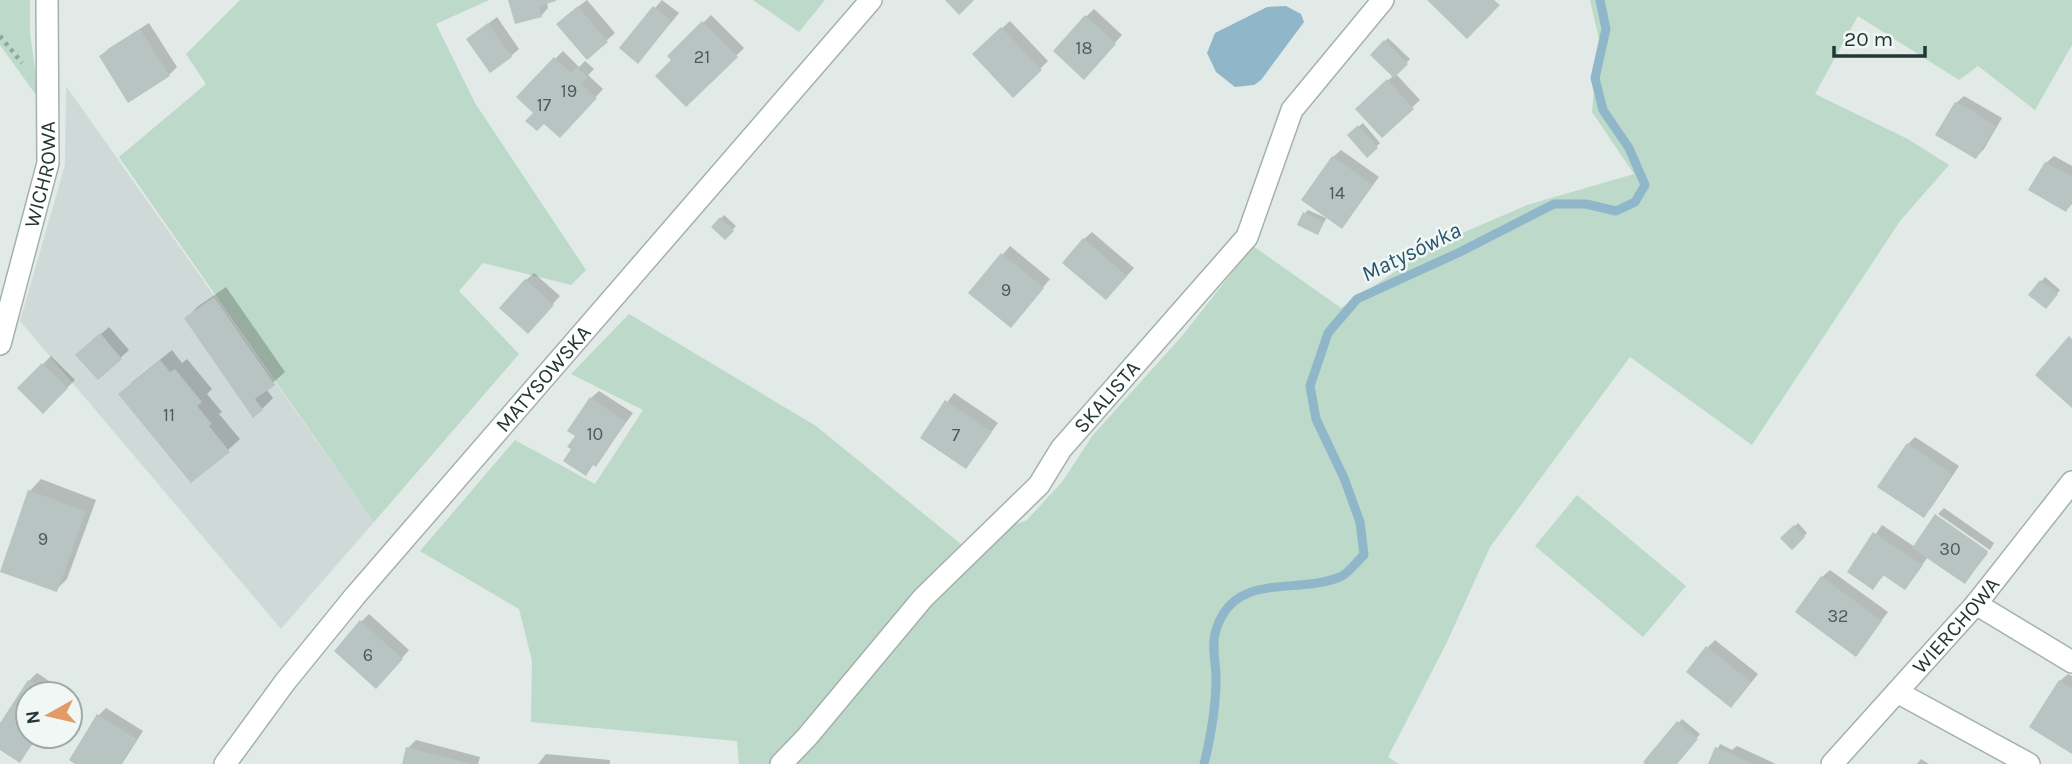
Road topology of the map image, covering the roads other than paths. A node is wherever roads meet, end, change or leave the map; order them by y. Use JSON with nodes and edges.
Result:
{"nodes":[{"id":1,"x":47,"y":0,"type":"edge"},
{"id":2,"x":871,"y":0,"type":"edge"},
{"id":3,"x":1383,"y":0,"type":"edge"},
{"id":4,"x":0,"y":344,"type":"edge"},
{"id":5,"x":2072,"y":482,"type":"edge"},
{"id":6,"x":1976,"y":604,"type":"junction"},
{"id":7,"x":2072,"y":662,"type":"edge"},
{"id":8,"x":1898,"y":692,"type":"junction"},
{"id":9,"x":225,"y":764,"type":"edge"},
{"id":10,"x":782,"y":764,"type":"edge"},
{"id":11,"x":1832,"y":764,"type":"edge"},
{"id":12,"x":2029,"y":764,"type":"edge"}],
"edges":[{"from":1,"to":4,"type":"street","name":"WICHROWA"},
{"from":2,"to":9,"type":"street","name":"MATYSOWSKA"},
{"from":3,"to":10,"type":"street","name":"SKALISTA"},
{"from":5,"to":6,"type":"street","name":"WIERCHOWA"},
{"from":6,"to":7,"type":"street"},
{"from":6,"to":8,"type":"street","name":"WIERCHOWA"},
{"from":8,"to":11,"type":"street","name":"WIERCHOWA"},
{"from":8,"to":12,"type":"street"}]}
